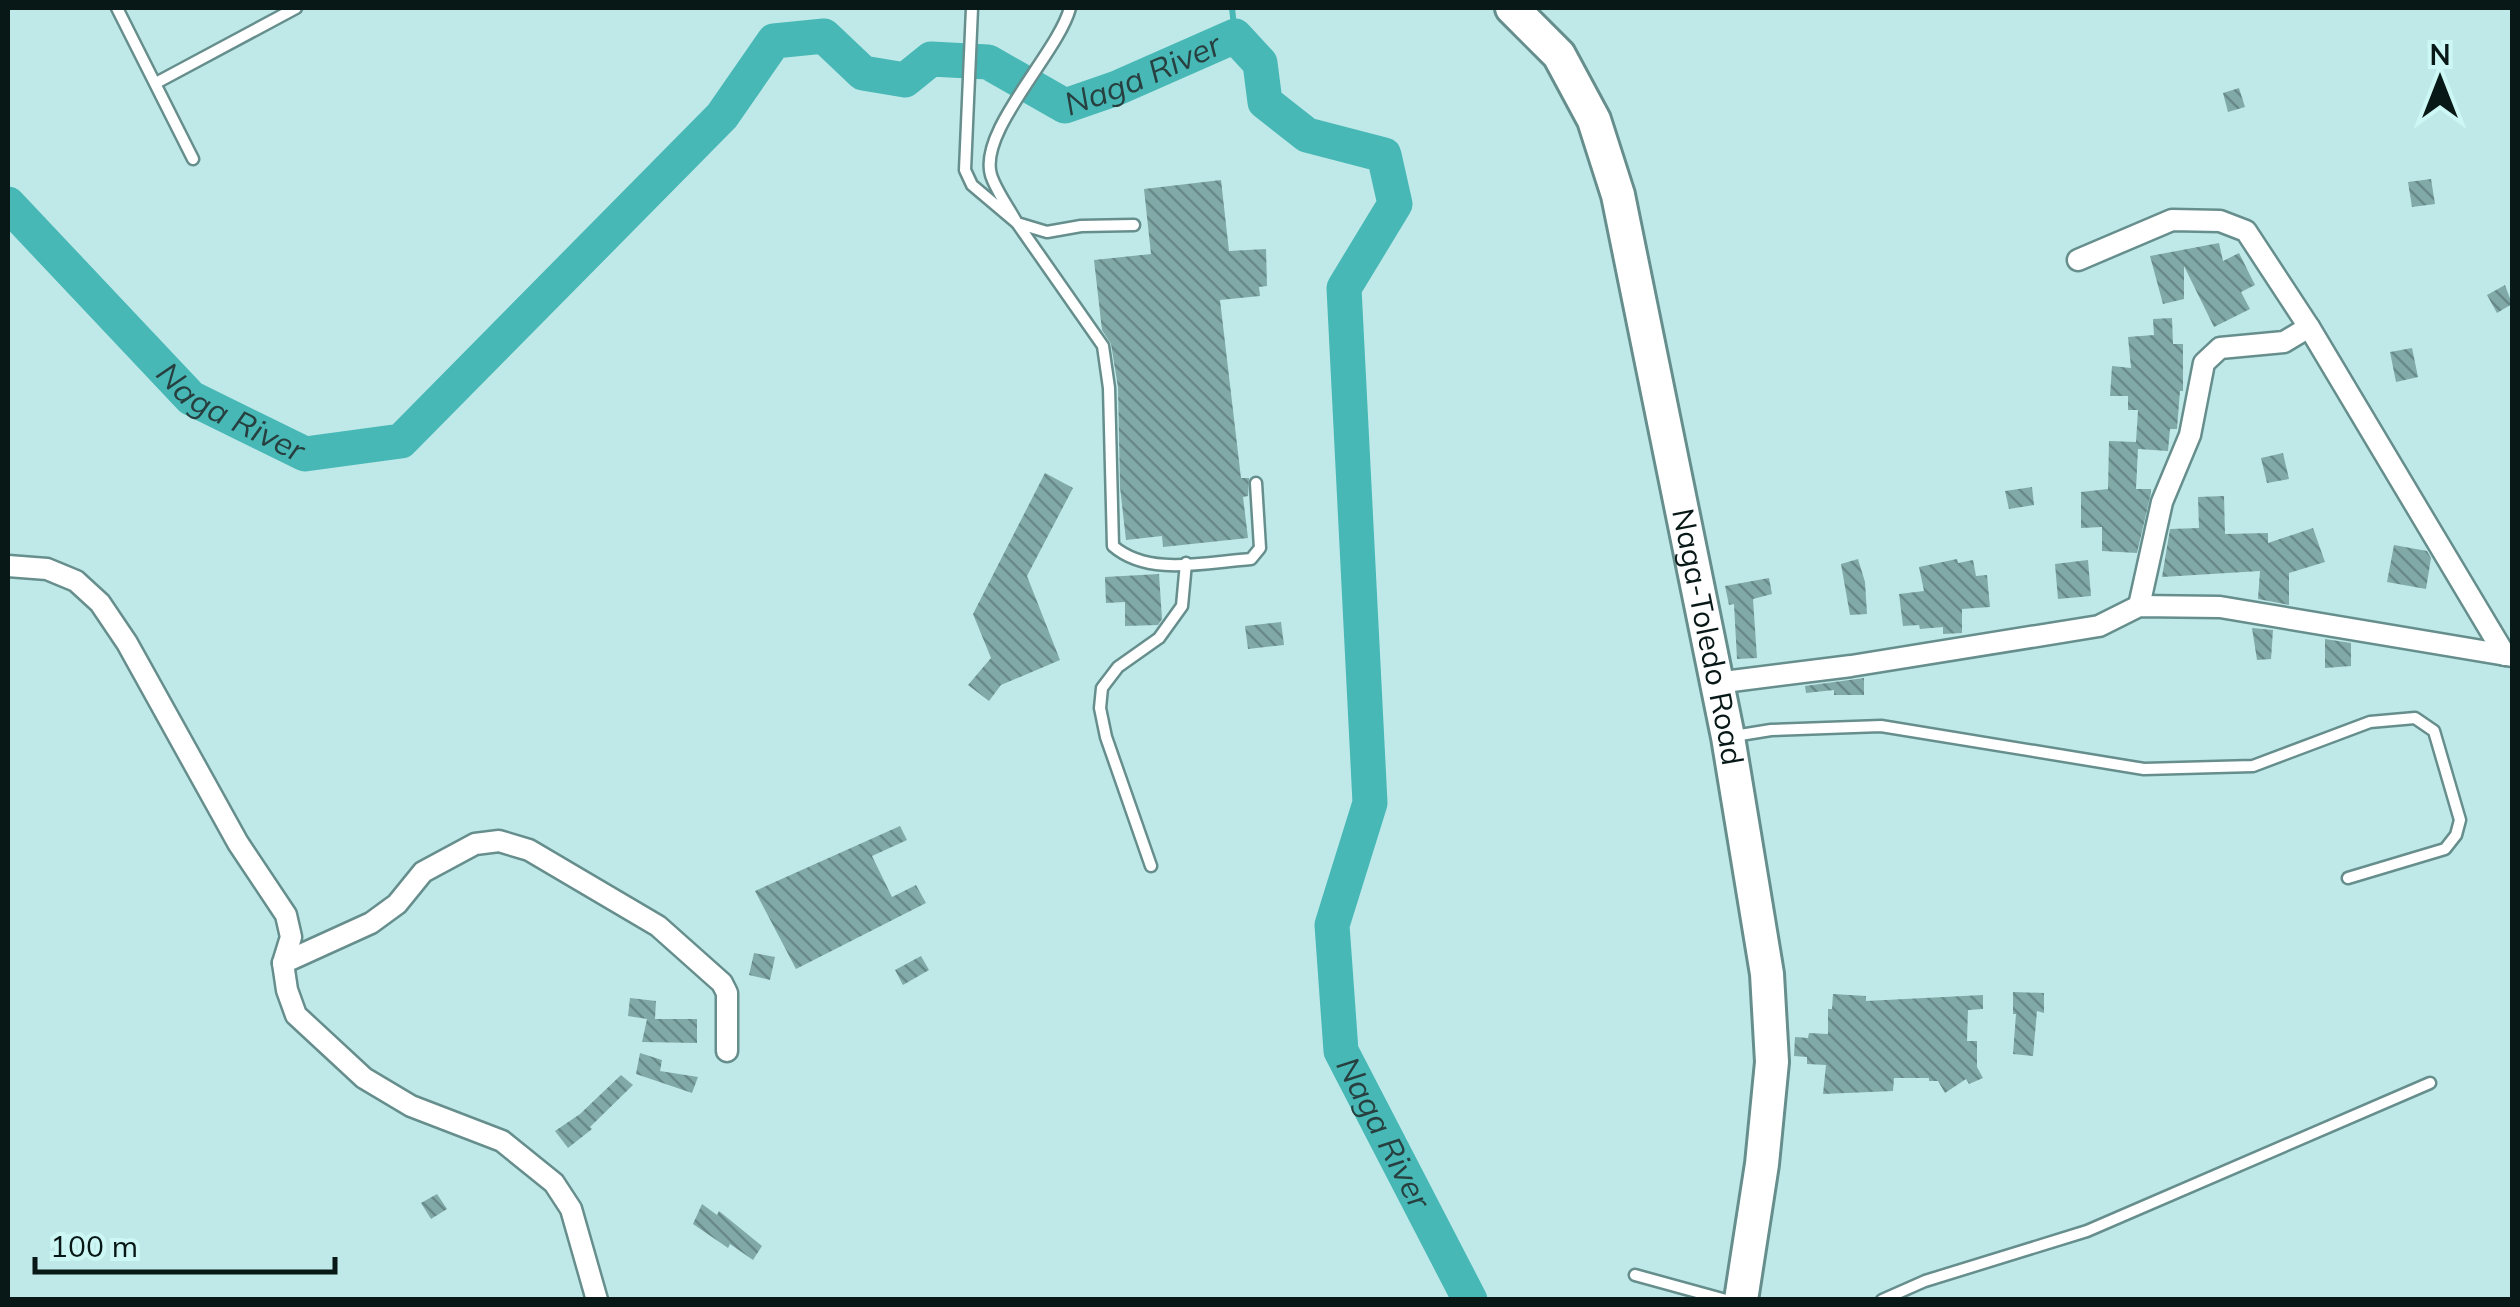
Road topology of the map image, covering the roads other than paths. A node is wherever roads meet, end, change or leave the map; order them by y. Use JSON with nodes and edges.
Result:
{"nodes":[{"id":1,"x":117,"y":8,"type":"edge"},
{"id":2,"x":296,"y":8,"type":"edge"},
{"id":3,"x":972,"y":8,"type":"edge"},
{"id":4,"x":1070,"y":8,"type":"edge"},
{"id":5,"x":1512,"y":8,"type":"edge"},
{"id":6,"x":156,"y":83,"type":"junction"},
{"id":7,"x":193,"y":159,"type":"dead end"},
{"id":8,"x":1018,"y":224,"type":"junction"},
{"id":9,"x":1134,"y":225,"type":"dead end"},
{"id":10,"x":2078,"y":260,"type":"dead end"},
{"id":11,"x":2310,"y":327,"type":"junction"},
{"id":12,"x":1256,"y":483,"type":"dead end"},
{"id":13,"x":1186,"y":563,"type":"junction"},
{"id":14,"x":8,"y":566,"type":"edge"},
{"id":15,"x":2139,"y":606,"type":"junction"},
{"id":16,"x":2508,"y":655,"type":"edge"},
{"id":17,"x":1716,"y":683,"type":"junction"},
{"id":18,"x":1728,"y":738,"type":"junction"},
{"id":19,"x":1151,"y":866,"type":"dead end"},
{"id":20,"x":2348,"y":878,"type":"dead end"},
{"id":21,"x":283,"y":964,"type":"junction"},
{"id":22,"x":727,"y":1051,"type":"dead end"},
{"id":23,"x":2430,"y":1083,"type":"dead end"},
{"id":24,"x":1635,"y":1274,"type":"dead end"},
{"id":25,"x":597,"y":1300,"type":"edge"},
{"id":26,"x":1726,"y":1300,"type":"edge"},
{"id":27,"x":1740,"y":1300,"type":"edge"},
{"id":28,"x":1882,"y":1300,"type":"edge"}],
"edges":[{"from":1,"to":6,"type":"lane"},
{"from":2,"to":6,"type":"lane"},
{"from":3,"to":8,"type":"lane"},
{"from":4,"to":8,"type":"lane"},
{"from":5,"to":17,"type":"highway","name":"Naga-Toledo Road"},
{"from":6,"to":7,"type":"lane"},
{"from":8,"to":9,"type":"lane"},
{"from":8,"to":13,"type":"lane"},
{"from":10,"to":11,"type":"street"},
{"from":11,"to":15,"type":"street"},
{"from":11,"to":16,"type":"street"},
{"from":12,"to":13,"type":"lane"},
{"from":13,"to":19,"type":"lane"},
{"from":14,"to":21,"type":"street"},
{"from":15,"to":16,"type":"street"},
{"from":15,"to":17,"type":"street"},
{"from":17,"to":18,"type":"highway","name":"Naga-Toledo Road"},
{"from":18,"to":20,"type":"lane"},
{"from":18,"to":27,"type":"highway","name":"Naga-Toledo Road"},
{"from":21,"to":22,"type":"street"},
{"from":21,"to":25,"type":"street"},
{"from":23,"to":28,"type":"lane"},
{"from":24,"to":26,"type":"lane"}]}
